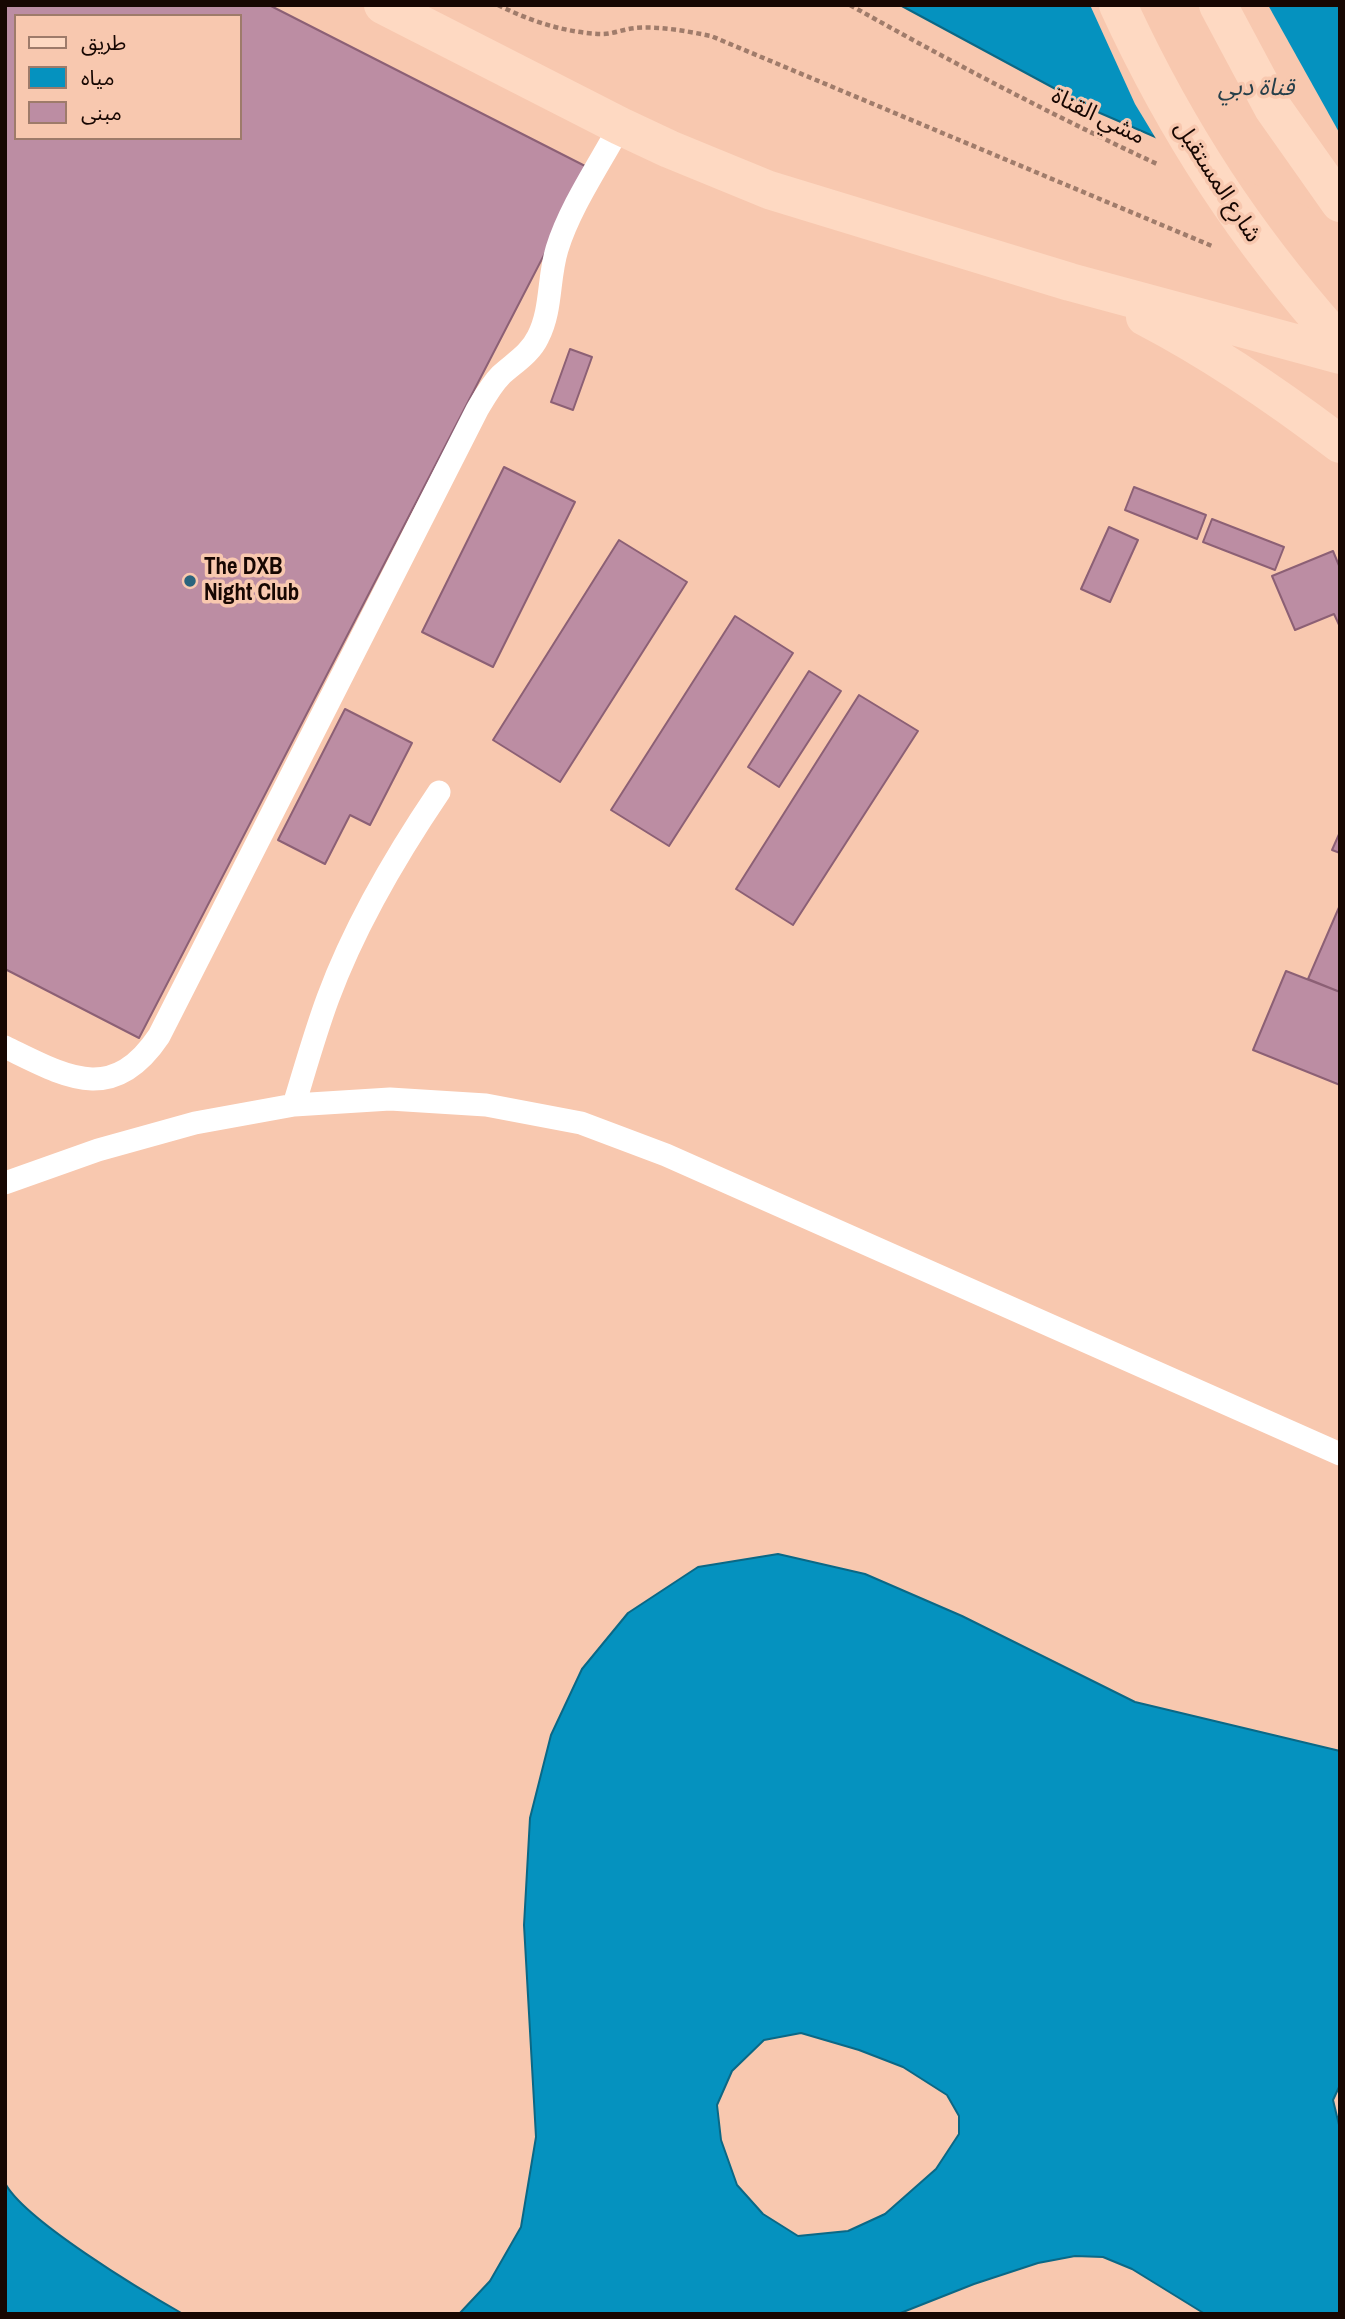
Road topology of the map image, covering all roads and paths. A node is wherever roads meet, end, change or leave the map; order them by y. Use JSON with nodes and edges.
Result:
{"nodes":[{"id":1,"x":383,"y":5,"type":"edge"},
{"id":2,"x":498,"y":5,"type":"edge"},
{"id":3,"x":850,"y":5,"type":"edge"},
{"id":4,"x":1118,"y":5,"type":"edge"},
{"id":5,"x":1218,"y":5,"type":"edge"},
{"id":6,"x":620,"y":125,"type":"junction"},
{"id":7,"x":1163,"y":167,"type":"dead end"},
{"id":8,"x":1340,"y":203,"type":"edge"},
{"id":9,"x":1213,"y":247,"type":"dead end"},
{"id":10,"x":1070,"y":282,"type":"junction"},
{"id":11,"x":1340,"y":343,"type":"edge"},
{"id":12,"x":1340,"y":355,"type":"edge"},
{"id":13,"x":1340,"y":444,"type":"edge"},
{"id":14,"x":439,"y":792,"type":"dead end"},
{"id":15,"x":5,"y":1047,"type":"edge"},
{"id":16,"x":294,"y":1105,"type":"junction"},
{"id":17,"x":5,"y":1183,"type":"edge"},
{"id":18,"x":1340,"y":1454,"type":"edge"}],
"edges":[{"from":1,"to":6,"type":"street"},
{"from":2,"to":9,"type":"path"},
{"from":3,"to":7,"type":"path","name":"مشي القناة"},
{"from":4,"to":11,"type":"street","name":"شارع المستقبل"},
{"from":5,"to":8,"type":"street"},
{"from":6,"to":10,"type":"street"},
{"from":6,"to":15,"type":"lane"},
{"from":10,"to":12,"type":"street"},
{"from":10,"to":13,"type":"street"},
{"from":14,"to":16,"type":"lane"},
{"from":16,"to":17,"type":"lane"},
{"from":16,"to":18,"type":"lane"}]}
